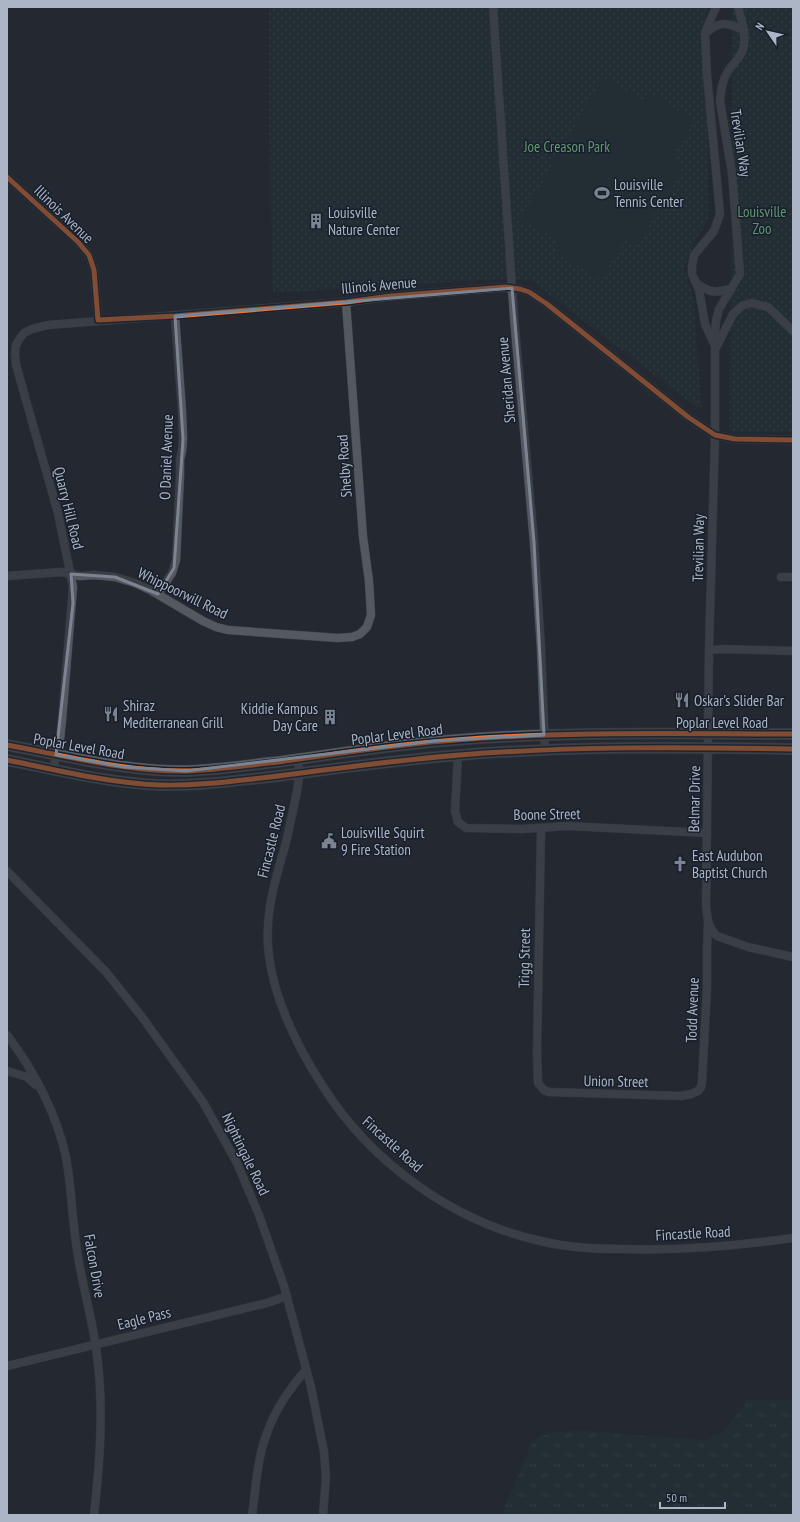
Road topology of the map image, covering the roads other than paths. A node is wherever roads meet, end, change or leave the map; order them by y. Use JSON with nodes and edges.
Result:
{"nodes":[{"id":1,"x":493,"y":7,"type":"edge"},
{"id":2,"x":716,"y":7,"type":"edge"},
{"id":3,"x":738,"y":7,"type":"edge"},
{"id":4,"x":744,"y":30,"type":"junction"},
{"id":5,"x":706,"y":33,"type":"junction"},
{"id":6,"x":7,"y":177,"type":"edge"},
{"id":7,"x":696,"y":283,"type":"junction"},
{"id":8,"x":512,"y":288,"type":"junction"},
{"id":9,"x":731,"y":289,"type":"junction"},
{"id":10,"x":346,"y":302,"type":"junction"},
{"id":11,"x":175,"y":316,"type":"junction"},
{"id":12,"x":98,"y":320,"type":"junction"},
{"id":13,"x":793,"y":331,"type":"edge"},
{"id":14,"x":716,"y":348,"type":"junction"},
{"id":15,"x":715,"y":435,"type":"junction"},
{"id":16,"x":793,"y":440,"type":"edge"},
{"id":17,"x":71,"y":574,"type":"junction"},
{"id":18,"x":7,"y":576,"type":"edge"},
{"id":19,"x":781,"y":577,"type":"dead end"},
{"id":20,"x":793,"y":577,"type":"edge"},
{"id":21,"x":158,"y":594,"type":"junction"},
{"id":22,"x":367,"y":627,"type":"joint"},
{"id":23,"x":709,"y":650,"type":"junction"},
{"id":24,"x":793,"y":651,"type":"edge"},
{"id":25,"x":709,"y":733,"type":"junction"},
{"id":26,"x":793,"y":734,"type":"edge"},
{"id":27,"x":544,"y":735,"type":"junction"},
{"id":28,"x":7,"y":745,"type":"edge"},
{"id":29,"x":708,"y":747,"type":"junction"},
{"id":30,"x":793,"y":749,"type":"edge"},
{"id":31,"x":545,"y":750,"type":"junction"},
{"id":32,"x":56,"y":755,"type":"junction"},
{"id":33,"x":458,"y":755,"type":"junction"},
{"id":34,"x":298,"y":759,"type":"junction"},
{"id":35,"x":7,"y":760,"type":"edge"},
{"id":36,"x":53,"y":770,"type":"junction"},
{"id":37,"x":300,"y":774,"type":"junction"},
{"id":38,"x":541,"y":828,"type":"junction"},
{"id":39,"x":707,"y":833,"type":"junction"},
{"id":40,"x":7,"y":871,"type":"edge"},
{"id":41,"x":708,"y":923,"type":"junction"},
{"id":42,"x":793,"y":957,"type":"edge"},
{"id":43,"x":7,"y":1035,"type":"edge"},
{"id":44,"x":7,"y":1071,"type":"edge"},
{"id":45,"x":540,"y":1087,"type":"joint"},
{"id":46,"x":42,"y":1091,"type":"junction"},
{"id":47,"x":693,"y":1093,"type":"joint"},
{"id":48,"x":793,"y":1238,"type":"edge"},
{"id":49,"x":287,"y":1296,"type":"junction"},
{"id":50,"x":95,"y":1344,"type":"junction"},
{"id":51,"x":7,"y":1366,"type":"edge"},
{"id":52,"x":306,"y":1370,"type":"junction"},
{"id":53,"x":94,"y":1515,"type":"edge"},
{"id":54,"x":252,"y":1515,"type":"edge"},
{"id":55,"x":323,"y":1515,"type":"edge"}],
"edges":[{"from":1,"to":8,"type":"street","name":"Sheridan Avenue"},
{"from":2,"to":5,"type":"street","name":"Trevilian Way"},
{"from":3,"to":4,"type":"street","name":"Trevilian Way"},
{"from":4,"to":5,"type":"street"},
{"from":4,"to":9,"type":"street","name":"Trevilian Way"},
{"from":5,"to":7,"type":"street","name":"Trevilian Way"},
{"from":6,"to":12,"type":"street","name":"Illinois Avenue"},
{"from":7,"to":9,"type":"street"},
{"from":7,"to":14,"type":"street","name":"Trevilian Way"},
{"from":8,"to":10,"type":"street","name":"Illinois Avenue"},
{"from":8,"to":15,"type":"street","name":"Illinois Avenue"},
{"from":8,"to":27,"type":"street","name":"Sheridan Avenue"},
{"from":9,"to":14,"type":"street","name":"Trevilian Way"},
{"from":10,"to":11,"type":"street","name":"Illinois Avenue"},
{"from":10,"to":22,"type":"street","name":"Shelby Road"},
{"from":11,"to":12,"type":"street","name":"Illinois Avenue"},
{"from":11,"to":21,"type":"street","name":"O Daniel Avenue"},
{"from":12,"to":17,"type":"street","name":"Quarry Hill Road"},
{"from":13,"to":14,"type":"street"},
{"from":14,"to":15,"type":"street","name":"Trevilian Way"},
{"from":15,"to":16,"type":"street","name":"Illinois Avenue"},
{"from":15,"to":23,"type":"street","name":"Trevilian Way"},
{"from":17,"to":18,"type":"street","name":"Whippoorwill Road"},
{"from":17,"to":21,"type":"street","name":"Whippoorwill Road"},
{"from":17,"to":32,"type":"street","name":"Quarry Hill Road"},
{"from":19,"to":20,"type":"street"},
{"from":21,"to":22,"type":"street","name":"Whippoorwill Road"},
{"from":23,"to":24,"type":"street"},
{"from":23,"to":25,"type":"street","name":"Trevilian Way"},
{"from":25,"to":26,"type":"main road","name":"Poplar Level Road"},
{"from":25,"to":27,"type":"main road","name":"Poplar Level Road"},
{"from":25,"to":29,"type":"street","name":"Trevilian Way"},
{"from":27,"to":31,"type":"street","name":"Sheridan Avenue"},
{"from":27,"to":34,"type":"main road","name":"Poplar Level Road"},
{"from":28,"to":32,"type":"main road","name":"Poplar Level Road"},
{"from":29,"to":30,"type":"main road","name":"Poplar Level Road"},
{"from":29,"to":31,"type":"main road","name":"Poplar Level Road"},
{"from":29,"to":39,"type":"street","name":"Belmar Drive"},
{"from":31,"to":33,"type":"main road","name":"Poplar Level Road"},
{"from":32,"to":34,"type":"main road","name":"Poplar Level Road"},
{"from":32,"to":36,"type":"street","name":"Quarry Hill Road"},
{"from":33,"to":37,"type":"main road","name":"Poplar Level Road"},
{"from":33,"to":38,"type":"street","name":"Boone Street"},
{"from":34,"to":37,"type":"street","name":"Fincastle Road"},
{"from":35,"to":36,"type":"main road","name":"Poplar Level Road"},
{"from":36,"to":37,"type":"main road","name":"Poplar Level Road"},
{"from":37,"to":48,"type":"street","name":"Fincastle Road"},
{"from":38,"to":39,"type":"street","name":"Boone Street"},
{"from":38,"to":45,"type":"street","name":"Trigg Street"},
{"from":39,"to":41,"type":"street","name":"Belmar Drive"},
{"from":40,"to":49,"type":"street","name":"Nightingale Road"},
{"from":41,"to":42,"type":"street"},
{"from":41,"to":47,"type":"street","name":"Todd Avenue"},
{"from":43,"to":46,"type":"street","name":"Falcon Drive"},
{"from":44,"to":46,"type":"street"},
{"from":45,"to":47,"type":"street","name":"Union Street"},
{"from":46,"to":50,"type":"street","name":"Falcon Drive"},
{"from":49,"to":50,"type":"street","name":"Eagle Pass"},
{"from":49,"to":52,"type":"street","name":"Nightingale Road"},
{"from":50,"to":51,"type":"street","name":"Eagle Pass"},
{"from":50,"to":53,"type":"street","name":"Falcon Drive"},
{"from":52,"to":54,"type":"street"},
{"from":52,"to":55,"type":"street","name":"Nightingale Road"}]}
